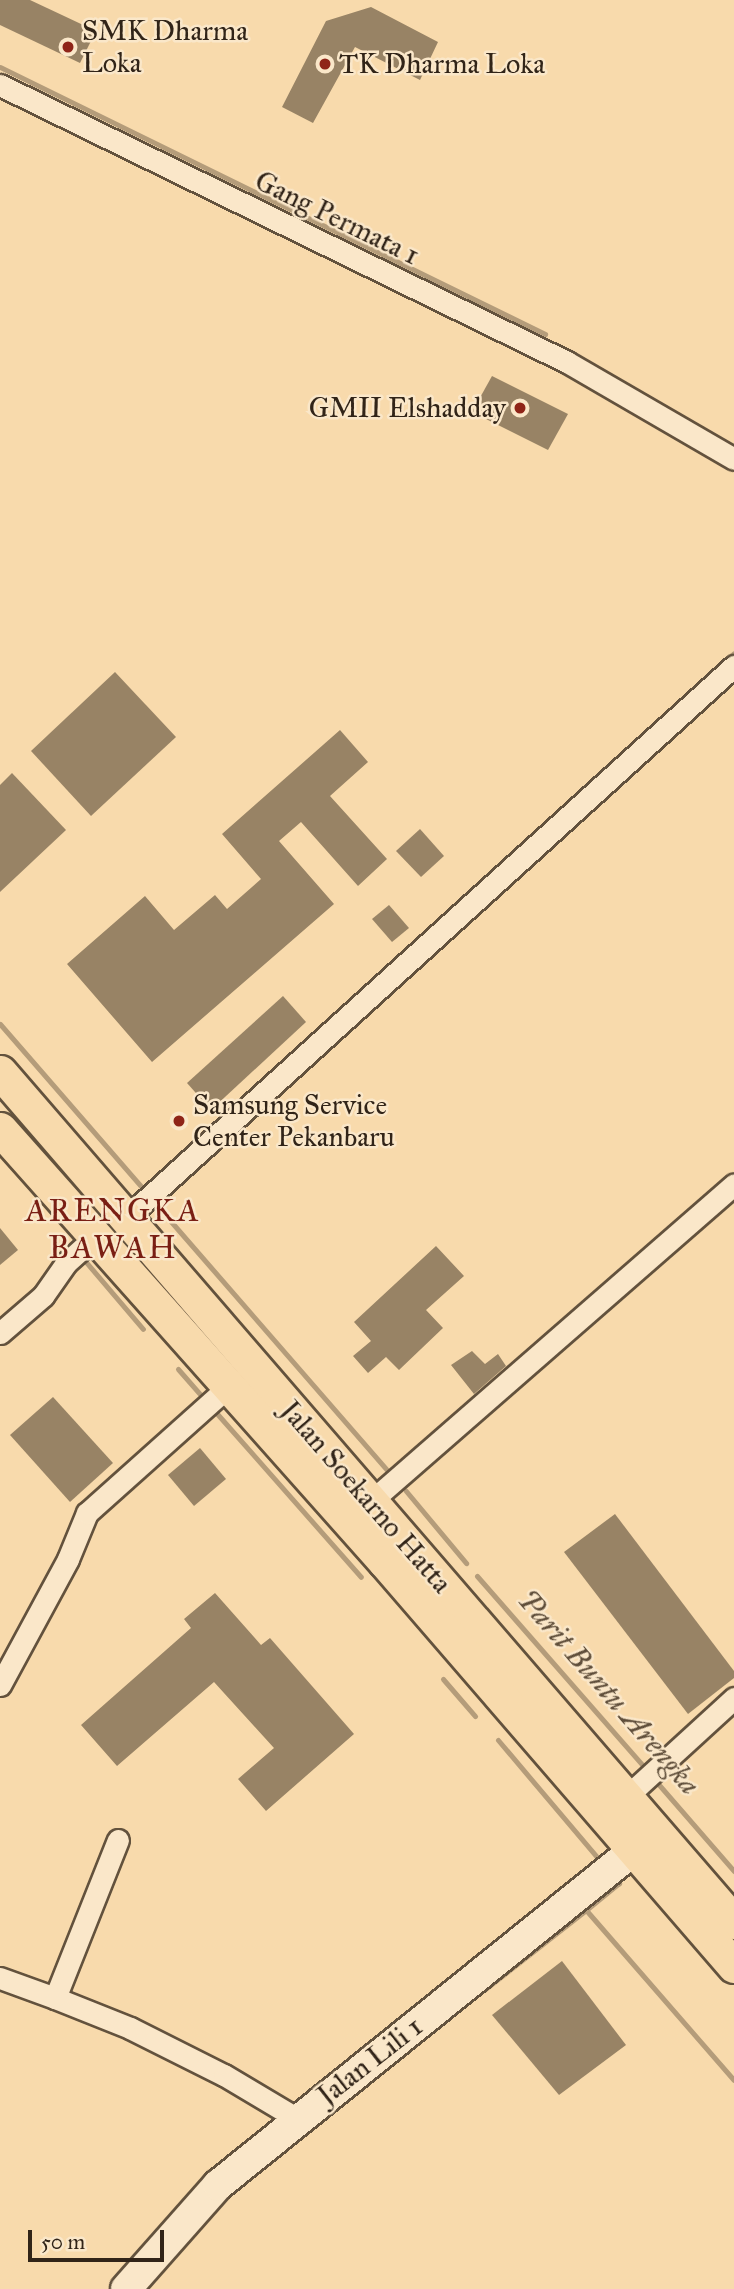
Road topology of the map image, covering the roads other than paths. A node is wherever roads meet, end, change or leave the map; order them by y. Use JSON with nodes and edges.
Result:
{"nodes":[{"id":1,"x":0,"y":85,"type":"edge"},
{"id":2,"x":734,"y":459,"type":"edge"},
{"id":3,"x":734,"y":666,"type":"edge"},
{"id":4,"x":0,"y":1072,"type":"edge"},
{"id":5,"x":0,"y":1129,"type":"edge"},
{"id":6,"x":734,"y":1185,"type":"edge"},
{"id":7,"x":127,"y":1217,"type":"junction"},
{"id":8,"x":87,"y":1244,"type":"junction"},
{"id":9,"x":0,"y":1333,"type":"edge"},
{"id":10,"x":223,"y":1391,"type":"junction"},
{"id":11,"x":370,"y":1502,"type":"junction"},
{"id":12,"x":0,"y":1685,"type":"edge"},
{"id":13,"x":734,"y":1698,"type":"edge"},
{"id":14,"x":643,"y":1781,"type":"junction"},
{"id":15,"x":118,"y":1840,"type":"dead end"},
{"id":16,"x":618,"y":1864,"type":"junction"},
{"id":17,"x":734,"y":1922,"type":"edge"},
{"id":18,"x":734,"y":1966,"type":"edge"},
{"id":19,"x":0,"y":1978,"type":"edge"},
{"id":20,"x":55,"y":1998,"type":"junction"},
{"id":21,"x":296,"y":2118,"type":"junction"},
{"id":22,"x":126,"y":2289,"type":"edge"}],
"edges":[{"from":1,"to":2,"type":"street","name":"Gang Permata 1"},
{"from":3,"to":7,"type":"street"},
{"from":4,"to":7,"type":"main road","name":"Jalan Soekarno Hatta"},
{"from":5,"to":8,"type":"main road","name":"Jalan Soekarno Hatta"},
{"from":6,"to":11,"type":"street"},
{"from":7,"to":11,"type":"main road","name":"Jalan Soekarno Hatta"},
{"from":8,"to":9,"type":"street"},
{"from":8,"to":10,"type":"main road","name":"Jalan Soekarno Hatta"},
{"from":10,"to":12,"type":"street"},
{"from":10,"to":16,"type":"main road","name":"Jalan Soekarno Hatta"},
{"from":11,"to":14,"type":"main road","name":"Jalan Soekarno Hatta"},
{"from":13,"to":14,"type":"street"},
{"from":14,"to":17,"type":"main road","name":"Jalan Soekarno Hatta"},
{"from":15,"to":20,"type":"street"},
{"from":16,"to":18,"type":"main road","name":"Jalan Soekarno Hatta"},
{"from":16,"to":21,"type":"street","name":"Jalan Lili 1"},
{"from":19,"to":20,"type":"street"},
{"from":20,"to":21,"type":"street"},
{"from":21,"to":22,"type":"street","name":"Jalan Lili 1"}]}
